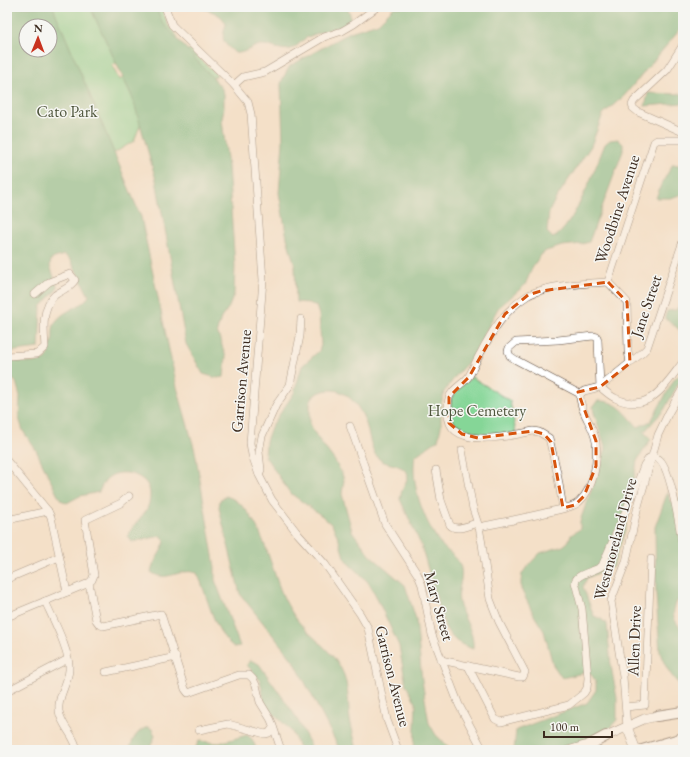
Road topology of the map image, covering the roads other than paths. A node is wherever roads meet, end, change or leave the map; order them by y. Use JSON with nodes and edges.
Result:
{"nodes":[{"id":1,"x":165,"y":7,"type":"edge"},
{"id":2,"x":377,"y":7,"type":"edge"},
{"id":3,"x":683,"y":45,"type":"edge"},
{"id":4,"x":234,"y":85,"type":"junction"},
{"id":5,"x":683,"y":132,"type":"edge"},
{"id":6,"x":683,"y":140,"type":"edge"},
{"id":7,"x":683,"y":241,"type":"edge"},
{"id":8,"x":608,"y":282,"type":"junction"},
{"id":9,"x":35,"y":294,"type":"dead end"},
{"id":10,"x":301,"y":319,"type":"dead end"},
{"id":11,"x":7,"y":356,"type":"edge"},
{"id":12,"x":683,"y":362,"type":"edge"},
{"id":13,"x":630,"y":363,"type":"junction"},
{"id":14,"x":600,"y":387,"type":"junction"},
{"id":15,"x":683,"y":388,"type":"edge"},
{"id":16,"x":580,"y":394,"type":"junction"},
{"id":17,"x":350,"y":426,"type":"dead end"},
{"id":18,"x":462,"y":450,"type":"dead end"},
{"id":19,"x":652,"y":457,"type":"junction"},
{"id":20,"x":7,"y":461,"type":"edge"},
{"id":21,"x":436,"y":470,"type":"dead end"},
{"id":22,"x":259,"y":475,"type":"junction"},
{"id":23,"x":129,"y":496,"type":"dead end"},
{"id":24,"x":563,"y":508,"type":"junction"},
{"id":25,"x":48,"y":511,"type":"junction"},
{"id":26,"x":7,"y":520,"type":"edge"},
{"id":27,"x":478,"y":525,"type":"junction"},
{"id":28,"x":683,"y":548,"type":"edge"},
{"id":29,"x":59,"y":557,"type":"junction"},
{"id":30,"x":651,"y":559,"type":"dead end"},
{"id":31,"x":7,"y":579,"type":"edge"},
{"id":32,"x":89,"y":583,"type":"junction"},
{"id":33,"x":67,"y":592,"type":"junction"},
{"id":34,"x":45,"y":601,"type":"junction"},
{"id":35,"x":7,"y":617,"type":"edge"},
{"id":36,"x":176,"y":657,"type":"junction"},
{"id":37,"x":68,"y":659,"type":"junction"},
{"id":38,"x":441,"y":660,"type":"junction"},
{"id":39,"x":468,"y":666,"type":"junction"},
{"id":40,"x":106,"y":672,"type":"dead end"},
{"id":41,"x":7,"y":691,"type":"edge"},
{"id":42,"x":626,"y":707,"type":"junction"},
{"id":43,"x":683,"y":711,"type":"edge"},
{"id":44,"x":658,"y":716,"type":"joint"},
{"id":45,"x":627,"y":727,"type":"junction"},
{"id":46,"x":273,"y":728,"type":"junction"},
{"id":47,"x":199,"y":730,"type":"dead end"},
{"id":48,"x":606,"y":736,"type":"junction"},
{"id":49,"x":683,"y":738,"type":"edge"},
{"id":50,"x":280,"y":748,"type":"edge"},
{"id":51,"x":683,"y":748,"type":"edge"},
{"id":52,"x":77,"y":750,"type":"edge"},
{"id":53,"x":398,"y":750,"type":"edge"},
{"id":54,"x":483,"y":750,"type":"edge"},
{"id":55,"x":568,"y":750,"type":"edge"},
{"id":56,"x":580,"y":750,"type":"edge"},
{"id":57,"x":636,"y":750,"type":"edge"},
{"id":58,"x":642,"y":750,"type":"edge"},
{"id":59,"x":677,"y":750,"type":"edge"}],
"edges":[{"from":1,"to":4,"type":"street","name":"Garrison Avenue"},
{"from":2,"to":4,"type":"street"},
{"from":3,"to":5,"type":"street"},
{"from":4,"to":22,"type":"street","name":"Garrison Avenue"},
{"from":6,"to":8,"type":"street","name":"Woodbine Avenue"},
{"from":7,"to":13,"type":"street","name":"Jane Street"},
{"from":8,"to":13,"type":"street"},
{"from":8,"to":24,"type":"street","name":"Woodbine Avenue"},
{"from":9,"to":11,"type":"street"},
{"from":10,"to":22,"type":"street"},
{"from":12,"to":14,"type":"street"},
{"from":13,"to":14,"type":"street","name":"Jane Street"},
{"from":14,"to":16,"type":"street","name":"Jane Street"},
{"from":14,"to":16,"type":"street"},
{"from":15,"to":19,"type":"street","name":"Westmoreland Drive"},
{"from":16,"to":24,"type":"street"},
{"from":17,"to":38,"type":"street","name":"Mary Street"},
{"from":18,"to":27,"type":"street"},
{"from":19,"to":28,"type":"street"},
{"from":19,"to":39,"type":"street"},
{"from":19,"to":42,"type":"street","name":"Westmoreland Drive"},
{"from":20,"to":25,"type":"street"},
{"from":21,"to":27,"type":"street"},
{"from":22,"to":53,"type":"street","name":"Garrison Avenue"},
{"from":23,"to":32,"type":"street"},
{"from":24,"to":27,"type":"street"},
{"from":25,"to":26,"type":"street"},
{"from":25,"to":29,"type":"street"},
{"from":27,"to":39,"type":"street"},
{"from":29,"to":31,"type":"street"},
{"from":29,"to":33,"type":"street"},
{"from":30,"to":42,"type":"street","name":"Allen Drive"},
{"from":32,"to":33,"type":"street"},
{"from":32,"to":36,"type":"street"},
{"from":33,"to":34,"type":"street"},
{"from":34,"to":35,"type":"street"},
{"from":34,"to":37,"type":"street"},
{"from":36,"to":40,"type":"street"},
{"from":36,"to":46,"type":"street"},
{"from":37,"to":41,"type":"street"},
{"from":37,"to":52,"type":"street"},
{"from":38,"to":39,"type":"street"},
{"from":38,"to":54,"type":"street","name":"Mary Street"},
{"from":42,"to":45,"type":"street","name":"Westmoreland Drive"},
{"from":43,"to":44,"type":"highway"},
{"from":44,"to":45,"type":"main road"},
{"from":45,"to":48,"type":"main road"},
{"from":45,"to":57,"type":"main road","name":"Westmoreland Drive"},
{"from":46,"to":47,"type":"street"},
{"from":46,"to":50,"type":"street"},
{"from":48,"to":55,"type":"street"},
{"from":48,"to":56,"type":"highway"},
{"from":49,"to":58,"type":"highway"},
{"from":51,"to":59,"type":"highway"}]}
